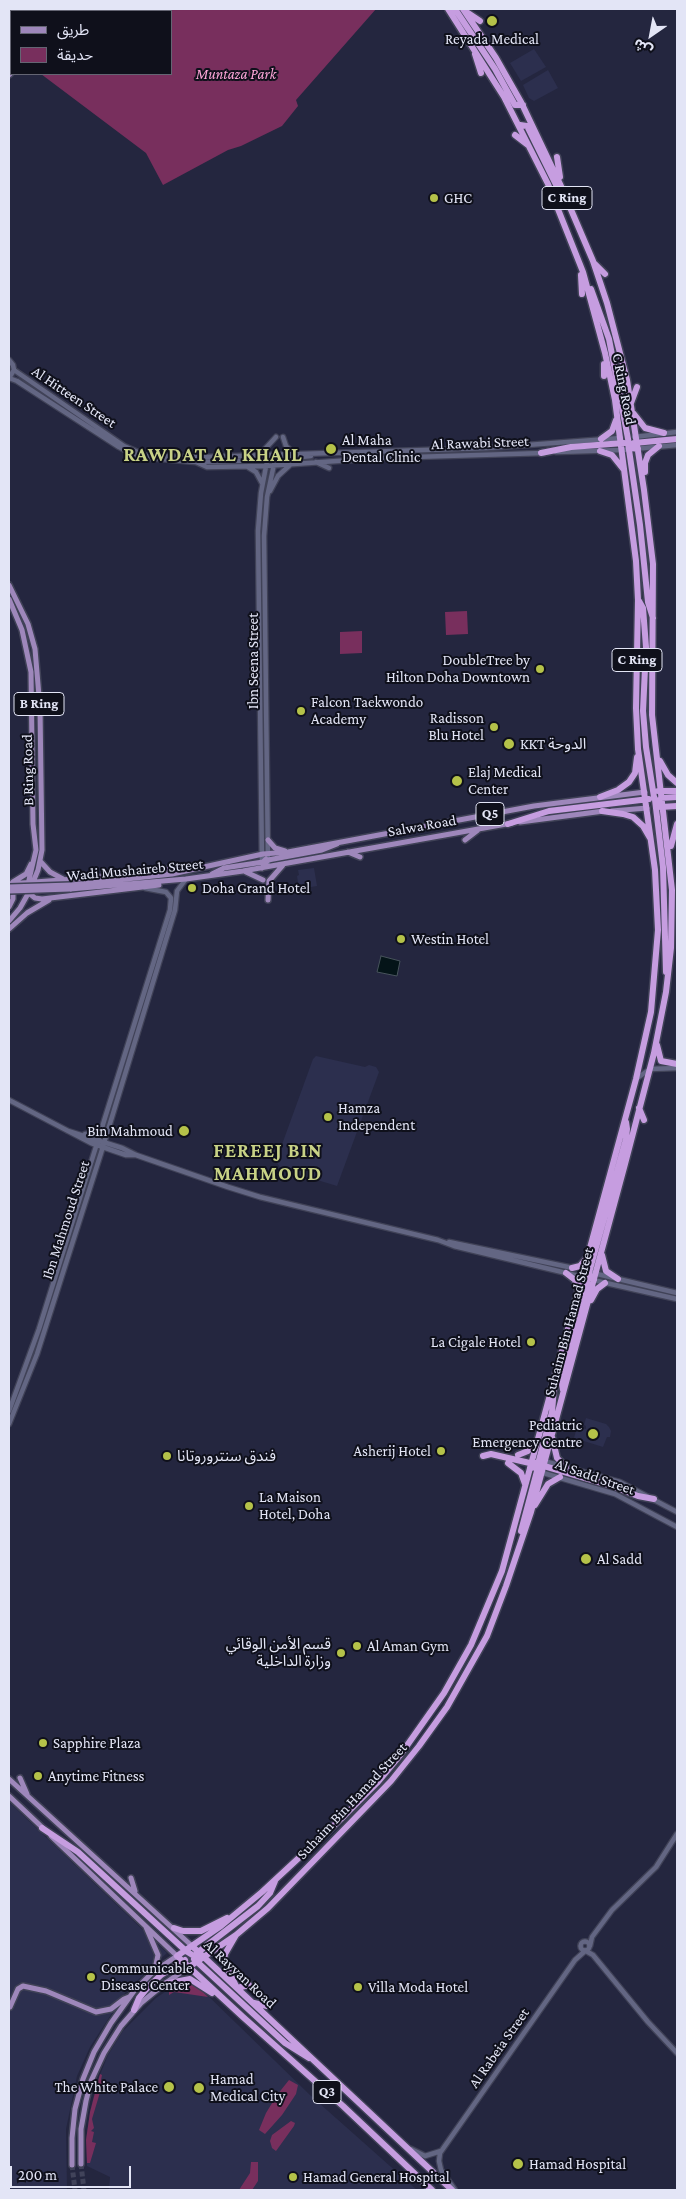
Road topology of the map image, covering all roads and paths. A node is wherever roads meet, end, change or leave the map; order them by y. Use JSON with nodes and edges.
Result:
{"nodes":[{"id":1,"x":448,"y":9,"type":"edge"},
{"id":2,"x":455,"y":9,"type":"edge"},
{"id":3,"x":463,"y":9,"type":"edge"},
{"id":4,"x":480,"y":21,"type":"dead end"},
{"id":5,"x":473,"y":45,"type":"junction"},
{"id":6,"x":501,"y":54,"type":"dead end"},
{"id":7,"x":502,"y":68,"type":"junction"},
{"id":8,"x":481,"y":73,"type":"dead end"},
{"id":9,"x":523,"y":105,"type":"junction"},
{"id":10,"x":520,"y":125,"type":"junction"},
{"id":11,"x":515,"y":135,"type":"dead end"},
{"id":12,"x":531,"y":148,"type":"junction"},
{"id":13,"x":557,"y":157,"type":"dead end"},
{"id":14,"x":560,"y":184,"type":"junction"},
{"id":15,"x":576,"y":220,"type":"junction"},
{"id":16,"x":592,"y":260,"type":"junction"},
{"id":17,"x":582,"y":269,"type":"junction"},
{"id":18,"x":605,"y":274,"type":"dead end"},
{"id":19,"x":582,"y":294,"type":"dead end"},
{"id":20,"x":619,"y":319,"type":"dead end"},
{"id":21,"x":619,"y":344,"type":"junction"},
{"id":22,"x":605,"y":353,"type":"junction"},
{"id":23,"x":9,"y":360,"type":"edge"},
{"id":24,"x":14,"y":370,"type":"junction"},
{"id":25,"x":604,"y":376,"type":"dead end"},
{"id":26,"x":9,"y":378,"type":"edge"},
{"id":27,"x":637,"y":387,"type":"dead end"},
{"id":28,"x":631,"y":406,"type":"junction"},
{"id":29,"x":617,"y":414,"type":"junction"},
{"id":30,"x":677,"y":432,"type":"edge"},
{"id":31,"x":664,"y":433,"type":"junction"},
{"id":32,"x":276,"y":437,"type":"dead end"},
{"id":33,"x":283,"y":437,"type":"dead end"},
{"id":34,"x":601,"y":439,"type":"junction"},
{"id":35,"x":677,"y":439,"type":"edge"},
{"id":36,"x":637,"y":442,"type":"junction"},
{"id":37,"x":626,"y":443,"type":"junction"},
{"id":38,"x":677,"y":445,"type":"edge"},
{"id":39,"x":659,"y":446,"type":"junction"},
{"id":40,"x":600,"y":451,"type":"junction"},
{"id":41,"x":541,"y":453,"type":"junction"},
{"id":42,"x":296,"y":454,"type":"junction"},
{"id":43,"x":322,"y":454,"type":"junction"},
{"id":44,"x":254,"y":456,"type":"junction"},
{"id":45,"x":275,"y":457,"type":"junction"},
{"id":46,"x":159,"y":460,"type":"joint"},
{"id":47,"x":267,"y":461,"type":"junction"},
{"id":48,"x":196,"y":462,"type":"junction"},
{"id":49,"x":315,"y":462,"type":"junction"},
{"id":50,"x":292,"y":464,"type":"junction"},
{"id":51,"x":246,"y":466,"type":"junction"},
{"id":52,"x":272,"y":466,"type":"junction"},
{"id":53,"x":329,"y":468,"type":"dead end"},
{"id":54,"x":626,"y":476,"type":"junction"},
{"id":55,"x":262,"y":484,"type":"junction"},
{"id":56,"x":644,"y":490,"type":"junction"},
{"id":57,"x":267,"y":497,"type":"junction"},
{"id":58,"x":9,"y":585,"type":"edge"},
{"id":59,"x":9,"y":599,"type":"edge"},
{"id":60,"x":638,"y":600,"type":"junction"},
{"id":61,"x":653,"y":620,"type":"junction"},
{"id":62,"x":638,"y":748,"type":"junction"},
{"id":63,"x":656,"y":753,"type":"junction"},
{"id":64,"x":677,"y":783,"type":"edge"},
{"id":65,"x":677,"y":791,"type":"edge"},
{"id":66,"x":645,"y":792,"type":"junction"},
{"id":67,"x":662,"y":794,"type":"junction"},
{"id":68,"x":600,"y":797,"type":"junction"},
{"id":69,"x":654,"y":797,"type":"junction"},
{"id":70,"x":677,"y":797,"type":"edge"},
{"id":71,"x":646,"y":800,"type":"junction"},
{"id":72,"x":677,"y":806,"type":"edge"},
{"id":73,"x":656,"y":807,"type":"junction"},
{"id":74,"x":664,"y":807,"type":"junction"},
{"id":75,"x":648,"y":808,"type":"junction"},
{"id":76,"x":602,"y":811,"type":"junction"},
{"id":77,"x":508,"y":824,"type":"junction"},
{"id":78,"x":677,"y":824,"type":"edge"},
{"id":79,"x":480,"y":828,"type":"junction"},
{"id":80,"x":268,"y":840,"type":"junction"},
{"id":81,"x":464,"y":840,"type":"dead end"},
{"id":82,"x":33,"y":841,"type":"junction"},
{"id":83,"x":342,"y":841,"type":"junction"},
{"id":84,"x":653,"y":847,"type":"junction"},
{"id":85,"x":288,"y":852,"type":"junction"},
{"id":86,"x":347,"y":852,"type":"junction"},
{"id":87,"x":669,"y":852,"type":"junction"},
{"id":88,"x":266,"y":854,"type":"junction"},
{"id":89,"x":360,"y":857,"type":"dead end"},
{"id":90,"x":40,"y":861,"type":"junction"},
{"id":91,"x":265,"y":864,"type":"junction"},
{"id":92,"x":286,"y":864,"type":"junction"},
{"id":93,"x":243,"y":871,"type":"junction"},
{"id":94,"x":34,"y":875,"type":"junction"},
{"id":95,"x":206,"y":876,"type":"junction"},
{"id":96,"x":186,"y":879,"type":"junction"},
{"id":97,"x":263,"y":880,"type":"dead end"},
{"id":98,"x":31,"y":882,"type":"junction"},
{"id":99,"x":9,"y":885,"type":"edge"},
{"id":100,"x":69,"y":885,"type":"junction"},
{"id":101,"x":139,"y":888,"type":"junction"},
{"id":102,"x":9,"y":891,"type":"edge"},
{"id":103,"x":29,"y":892,"type":"junction"},
{"id":104,"x":54,"y":898,"type":"junction"},
{"id":105,"x":268,"y":900,"type":"dead end"},
{"id":106,"x":9,"y":907,"type":"edge"},
{"id":107,"x":9,"y":921,"type":"edge"},
{"id":108,"x":9,"y":929,"type":"edge"},
{"id":109,"x":668,"y":980,"type":"junction"},
{"id":110,"x":656,"y":1043,"type":"junction"},
{"id":111,"x":677,"y":1066,"type":"edge"},
{"id":112,"x":650,"y":1069,"type":"junction"},
{"id":113,"x":636,"y":1079,"type":"junction"},
{"id":114,"x":9,"y":1100,"type":"edge"},
{"id":115,"x":639,"y":1108,"type":"junction"},
{"id":116,"x":644,"y":1120,"type":"dead end"},
{"id":117,"x":625,"y":1121,"type":"junction"},
{"id":118,"x":101,"y":1129,"type":"junction"},
{"id":119,"x":68,"y":1131,"type":"junction"},
{"id":120,"x":77,"y":1133,"type":"junction"},
{"id":121,"x":97,"y":1142,"type":"junction"},
{"id":122,"x":103,"y":1145,"type":"junction"},
{"id":123,"x":447,"y":1242,"type":"junction"},
{"id":124,"x":602,"y":1251,"type":"junction"},
{"id":125,"x":587,"y":1258,"type":"junction"},
{"id":126,"x":572,"y":1268,"type":"junction"},
{"id":127,"x":566,"y":1273,"type":"junction"},
{"id":128,"x":589,"y":1275,"type":"junction"},
{"id":129,"x":618,"y":1279,"type":"junction"},
{"id":130,"x":605,"y":1283,"type":"junction"},
{"id":131,"x":676,"y":1293,"type":"edge"},
{"id":132,"x":578,"y":1294,"type":"junction"},
{"id":133,"x":667,"y":1296,"type":"junction"},
{"id":134,"x":677,"y":1299,"type":"edge"},
{"id":135,"x":587,"y":1305,"type":"junction"},
{"id":136,"x":554,"y":1383,"type":"junction"},
{"id":137,"x":564,"y":1391,"type":"junction"},
{"id":138,"x":9,"y":1411,"type":"edge"},
{"id":139,"x":9,"y":1424,"type":"edge"},
{"id":140,"x":538,"y":1437,"type":"junction"},
{"id":141,"x":552,"y":1437,"type":"junction"},
{"id":142,"x":518,"y":1455,"type":"dead end"},
{"id":143,"x":483,"y":1456,"type":"dead end"},
{"id":144,"x":508,"y":1463,"type":"dead end"},
{"id":145,"x":538,"y":1465,"type":"junction"},
{"id":146,"x":566,"y":1467,"type":"junction"},
{"id":147,"x":560,"y":1477,"type":"junction"},
{"id":148,"x":526,"y":1485,"type":"junction"},
{"id":149,"x":654,"y":1499,"type":"junction"},
{"id":150,"x":531,"y":1512,"type":"junction"},
{"id":151,"x":677,"y":1512,"type":"edge"},
{"id":152,"x":677,"y":1527,"type":"edge"},
{"id":153,"x":521,"y":1541,"type":"junction"},
{"id":154,"x":20,"y":1778,"type":"dead end"},
{"id":155,"x":9,"y":1779,"type":"edge"},
{"id":156,"x":9,"y":1796,"type":"edge"},
{"id":157,"x":28,"y":1796,"type":"junction"},
{"id":158,"x":42,"y":1828,"type":"junction"},
{"id":159,"x":677,"y":1834,"type":"edge"},
{"id":160,"x":131,"y":1878,"type":"dead end"},
{"id":161,"x":275,"y":1880,"type":"junction"},
{"id":162,"x":136,"y":1893,"type":"junction"},
{"id":163,"x":231,"y":1918,"type":"junction"},
{"id":164,"x":146,"y":1926,"type":"junction"},
{"id":165,"x":174,"y":1928,"type":"junction"},
{"id":166,"x":236,"y":1935,"type":"junction"},
{"id":167,"x":592,"y":1937,"type":"junction"},
{"id":168,"x":585,"y":1941,"type":"junction"},
{"id":169,"x":192,"y":1946,"type":"junction"},
{"id":170,"x":586,"y":1948,"type":"junction"},
{"id":171,"x":177,"y":1956,"type":"junction"},
{"id":172,"x":192,"y":1957,"type":"junction"},
{"id":173,"x":153,"y":1972,"type":"junction"},
{"id":174,"x":164,"y":1984,"type":"junction"},
{"id":175,"x":249,"y":1986,"type":"dead end"},
{"id":176,"x":237,"y":1988,"type":"junction"},
{"id":177,"x":220,"y":1996,"type":"junction"},
{"id":178,"x":129,"y":1997,"type":"junction"},
{"id":179,"x":252,"y":2003,"type":"junction"},
{"id":180,"x":267,"y":2006,"type":"dead end"},
{"id":181,"x":10,"y":2007,"type":"edge"},
{"id":182,"x":134,"y":2010,"type":"junction"},
{"id":183,"x":677,"y":2053,"type":"edge"},
{"id":184,"x":314,"y":2061,"type":"junction"},
{"id":185,"x":400,"y":2142,"type":"junction"},
{"id":186,"x":442,"y":2149,"type":"junction"},
{"id":187,"x":81,"y":2164,"type":"tunnel mouth"},
{"id":188,"x":72,"y":2165,"type":"tunnel mouth"},
{"id":189,"x":432,"y":2190,"type":"edge"},
{"id":190,"x":454,"y":2190,"type":"edge"}],
"edges":[{"from":1,"to":5,"type":"highway","name":"C Ring Road","number":"C Ring"},
{"from":2,"to":9,"type":"highway"},
{"from":3,"to":4,"type":"highway"},
{"from":3,"to":7,"type":"highway","name":"C Ring Road","number":"C Ring"},
{"from":5,"to":8,"type":"highway"},
{"from":5,"to":10,"type":"highway","name":"C Ring Road","number":"C Ring"},
{"from":6,"to":7,"type":"highway"},
{"from":7,"to":9,"type":"highway","name":"C Ring Road","number":"C Ring"},
{"from":9,"to":14,"type":"highway","name":"C Ring Road","number":"C Ring"},
{"from":10,"to":12,"type":"highway","name":"C Ring Road","number":"C Ring"},
{"from":10,"to":15,"type":"highway"},
{"from":11,"to":12,"type":"highway"},
{"from":12,"to":17,"type":"highway","name":"C Ring Road","number":"C Ring"},
{"from":13,"to":14,"type":"highway"},
{"from":14,"to":15,"type":"highway","name":"C Ring Road","number":"C Ring"},
{"from":15,"to":16,"type":"highway","name":"C Ring Road","number":"C Ring"},
{"from":16,"to":18,"type":"highway"},
{"from":16,"to":21,"type":"highway","name":"C Ring Road","number":"C Ring"},
{"from":17,"to":19,"type":"highway"},
{"from":17,"to":22,"type":"highway","name":"C Ring Road","number":"C Ring"},
{"from":17,"to":37,"type":"highway"},
{"from":20,"to":21,"type":"highway"},
{"from":21,"to":28,"type":"highway","name":"C Ring Road","number":"C Ring"},
{"from":22,"to":25,"type":"highway"},
{"from":22,"to":29,"type":"highway","name":"C Ring Road","number":"C Ring"},
{"from":23,"to":24,"type":"street"},
{"from":24,"to":26,"type":"street"},
{"from":24,"to":44,"type":"street","name":"Al Hitteen Street"},
{"from":26,"to":46,"type":"street","name":"Al Hitteen Street"},
{"from":27,"to":28,"type":"highway"},
{"from":28,"to":31,"type":"highway"},
{"from":28,"to":36,"type":"highway","name":"C Ring Road","number":"C Ring"},
{"from":29,"to":34,"type":"highway"},
{"from":29,"to":37,"type":"highway","name":"C Ring Road","number":"C Ring"},
{"from":30,"to":31,"type":"street"},
{"from":31,"to":36,"type":"street"},
{"from":32,"to":44,"type":"street"},
{"from":33,"to":42,"type":"street"},
{"from":34,"to":37,"type":"street","name":"Al Rawabi Street"},
{"from":34,"to":43,"type":"street","name":"Al Rawabi Street"},
{"from":35,"to":36,"type":"highway"},
{"from":36,"to":37,"type":"highway"},
{"from":36,"to":39,"type":"street"},
{"from":36,"to":56,"type":"highway","name":"C Ring Road","number":"C Ring"},
{"from":37,"to":40,"type":"street","name":"Al Rawabi Street"},
{"from":37,"to":41,"type":"highway"},
{"from":37,"to":54,"type":"highway","name":"C Ring Road","number":"C Ring"},
{"from":37,"to":61,"type":"highway"},
{"from":38,"to":39,"type":"street"},
{"from":39,"to":56,"type":"highway"},
{"from":40,"to":41,"type":"street","name":"Al Rawabi Street"},
{"from":40,"to":54,"type":"highway"},
{"from":41,"to":49,"type":"street","name":"Al Rawabi Street"},
{"from":42,"to":43,"type":"street","name":"Al Rawabi Street"},
{"from":42,"to":45,"type":"street","name":"Al Rawabi Street"},
{"from":43,"to":45,"type":"street"},
{"from":44,"to":47,"type":"street"},
{"from":45,"to":47,"type":"street"},
{"from":45,"to":47,"type":"street","name":"Al Rawabi Street"},
{"from":45,"to":52,"type":"street","name":"Ibn Seena Street"},
{"from":46,"to":48,"type":"street","name":"Al Rawabi Street"},
{"from":47,"to":48,"type":"street"},
{"from":47,"to":51,"type":"street","name":"Al Rawabi Street"},
{"from":47,"to":52,"type":"street","name":"Al Rawabi Street"},
{"from":47,"to":55,"type":"street","name":"Ibn Seena Street"},
{"from":48,"to":51,"type":"street","name":"Al Rawabi Street"},
{"from":49,"to":50,"type":"street","name":"Al Rawabi Street"},
{"from":49,"to":53,"type":"street"},
{"from":50,"to":52,"type":"street","name":"Al Rawabi Street"},
{"from":50,"to":57,"type":"street"},
{"from":51,"to":55,"type":"street"},
{"from":52,"to":57,"type":"street","name":"Ibn Seena Street"},
{"from":54,"to":60,"type":"highway","name":"C Ring Road","number":"C Ring"},
{"from":55,"to":88,"type":"street","name":"Ibn Seena Street"},
{"from":56,"to":61,"type":"highway","name":"C Ring Road","number":"C Ring"},
{"from":57,"to":80,"type":"street","name":"Ibn Seena Street"},
{"from":58,"to":90,"type":"main road","name":"B Ring Road","number":"B Ring"},
{"from":59,"to":82,"type":"main road","name":"B Ring Road","number":"B Ring"},
{"from":60,"to":62,"type":"highway","name":"C Ring Road","number":"C Ring"},
{"from":60,"to":69,"type":"highway"},
{"from":61,"to":63,"type":"highway","name":"C Ring Road","number":"C Ring"},
{"from":62,"to":66,"type":"highway","name":"C Ring Road","number":"C Ring"},
{"from":62,"to":68,"type":"highway"},
{"from":63,"to":64,"type":"highway"},
{"from":63,"to":67,"type":"highway","name":"C Ring Road","number":"C Ring"},
{"from":65,"to":67,"type":"highway","name":"Salwa Road","number":"Q5"},
{"from":66,"to":68,"type":"main road","name":"Salwa Road","number":"Q5"},
{"from":66,"to":69,"type":"highway","name":"Salwa Road","number":"Q5"},
{"from":66,"to":71,"type":"highway","name":"C Ring Road","number":"C Ring"},
{"from":67,"to":69,"type":"highway","name":"Salwa Road","number":"Q5"},
{"from":67,"to":70,"type":"highway"},
{"from":67,"to":74,"type":"highway","name":"Suhaim Bin Hamad Street","number":"C Ring"},
{"from":68,"to":83,"type":"main road","name":"Salwa Road","number":"Q5"},
{"from":69,"to":71,"type":"highway"},
{"from":69,"to":73,"type":"highway"},
{"from":69,"to":74,"type":"highway"},
{"from":69,"to":75,"type":"highway"},
{"from":71,"to":75,"type":"highway","name":"C Ring Road","number":"C Ring"},
{"from":71,"to":77,"type":"highway"},
{"from":72,"to":74,"type":"highway","name":"Salwa Road","number":"Q5"},
{"from":73,"to":74,"type":"highway","name":"Salwa Road","number":"Q5"},
{"from":73,"to":75,"type":"highway","name":"Salwa Road","number":"Q5"},
{"from":73,"to":109,"type":"highway"},
{"from":74,"to":87,"type":"highway","name":"Suhaim Bin Hamad Street"},
{"from":75,"to":76,"type":"main road","name":"Salwa Road","number":"Q5"},
{"from":75,"to":84,"type":"highway","name":"Suhaim Bin Hamad Street"},
{"from":76,"to":77,"type":"main road","name":"Salwa Road","number":"Q5"},
{"from":76,"to":84,"type":"highway"},
{"from":77,"to":79,"type":"main road","name":"Salwa Road","number":"Q5"},
{"from":78,"to":87,"type":"highway"},
{"from":79,"to":81,"type":"main road"},
{"from":79,"to":86,"type":"main road","name":"Salwa Road","number":"Q5"},
{"from":80,"to":85,"type":"main road"},
{"from":80,"to":88,"type":"street","name":"Ibn Seena Street"},
{"from":82,"to":94,"type":"main road","name":"B Ring Road","number":"B Ring"},
{"from":82,"to":99,"type":"main road"},
{"from":83,"to":85,"type":"main road","name":"Salwa Road","number":"Q5"},
{"from":83,"to":91,"type":"main road"},
{"from":84,"to":113,"type":"highway","name":"Suhaim Bin Hamad Street"},
{"from":85,"to":88,"type":"main road","name":"Salwa Road","number":"Q5"},
{"from":86,"to":89,"type":"main road"},
{"from":86,"to":92,"type":"main road","name":"Salwa Road","number":"Q5"},
{"from":87,"to":109,"type":"highway","name":"Suhaim Bin Hamad Street"},
{"from":88,"to":91,"type":"main road"},
{"from":88,"to":100,"type":"main road","name":"Wadi Mushaireb Street","number":"Q5"},
{"from":90,"to":94,"type":"main road","name":"B Ring Road","number":"B Ring"},
{"from":90,"to":100,"type":"main road"},
{"from":91,"to":92,"type":"main road","name":"Salwa Road","number":"Q5"},
{"from":91,"to":93,"type":"main road","name":"Wadi Mushaireb Street","number":"Q5"},
{"from":91,"to":95,"type":"main road"},
{"from":92,"to":105,"type":"main road"},
{"from":93,"to":95,"type":"main road","name":"Wadi Mushaireb Street","number":"Q5"},
{"from":93,"to":97,"type":"main road"},
{"from":94,"to":98,"type":"main road","name":"B Ring Road","number":"B Ring"},
{"from":95,"to":96,"type":"main road","name":"Wadi Mushaireb Street","number":"Q5"},
{"from":96,"to":100,"type":"main road","name":"Wadi Mushaireb Street","number":"Q5"},
{"from":96,"to":101,"type":"main road"},
{"from":96,"to":122,"type":"street","name":"Ibn Mahmoud Street"},
{"from":98,"to":99,"type":"main road","name":"Wadi Mushaireb Street"},
{"from":98,"to":100,"type":"main road","name":"Wadi Mushaireb Street"},
{"from":98,"to":103,"type":"main road","name":"B Ring Road","number":"B Ring"},
{"from":99,"to":100,"type":"main road","name":"Wadi Mushaireb Street","number":"Q5","bridge":true},
{"from":99,"to":106,"type":"main road"},
{"from":100,"to":102,"type":"main road","name":"Wadi Mushaireb Street","number":"Q5","bridge":true},
{"from":101,"to":104,"type":"main road"},
{"from":101,"to":118,"type":"street","name":"Ibn Mahmoud Street"},
{"from":103,"to":104,"type":"main road"},
{"from":103,"to":107,"type":"main road","name":"B Ring Road","number":"B Ring"},
{"from":104,"to":108,"type":"main road"},
{"from":109,"to":110,"type":"highway","name":"Suhaim Bin Hamad Street"},
{"from":110,"to":111,"type":"highway"},
{"from":110,"to":112,"type":"highway","name":"Suhaim Bin Hamad Street"},
{"from":111,"to":112,"type":"street"},
{"from":112,"to":113,"type":"street"},
{"from":112,"to":115,"type":"highway","name":"Suhaim Bin Hamad Street"},
{"from":113,"to":117,"type":"highway","name":"Suhaim Bin Hamad Street"},
{"from":114,"to":119,"type":"street"},
{"from":115,"to":116,"type":"highway"},
{"from":115,"to":124,"type":"highway","name":"Suhaim Bin Hamad Street"},
{"from":117,"to":125,"type":"highway","name":"Suhaim Bin Hamad Street"},
{"from":117,"to":128,"type":"highway"},
{"from":118,"to":120,"type":"street"},
{"from":118,"to":121,"type":"street","name":"Ibn Mahmoud Street"},
{"from":119,"to":120,"type":"street"},
{"from":119,"to":121,"type":"street"},
{"from":120,"to":121,"type":"street"},
{"from":121,"to":122,"type":"street"},
{"from":121,"to":138,"type":"street","name":"Ibn Mahmoud Street"},
{"from":122,"to":123,"type":"street"},
{"from":122,"to":139,"type":"street","name":"Ibn Mahmoud Street"},
{"from":123,"to":126,"type":"street"},
{"from":123,"to":127,"type":"street"},
{"from":124,"to":128,"type":"highway","name":"Suhaim Bin Hamad Street"},
{"from":124,"to":129,"type":"highway"},
{"from":125,"to":126,"type":"highway"},
{"from":125,"to":128,"type":"highway","name":"Suhaim Bin Hamad Street"},
{"from":126,"to":128,"type":"street"},
{"from":127,"to":128,"type":"street"},
{"from":127,"to":132,"type":"highway"},
{"from":128,"to":129,"type":"street"},
{"from":128,"to":130,"type":"street"},
{"from":128,"to":132,"type":"highway","name":"Suhaim Bin Hamad Street"},
{"from":128,"to":135,"type":"highway","name":"Suhaim Bin Hamad Street"},
{"from":128,"to":137,"type":"highway"},
{"from":129,"to":131,"type":"street"},
{"from":130,"to":133,"type":"street"},
{"from":130,"to":135,"type":"highway"},
{"from":131,"to":133,"type":"street"},
{"from":132,"to":136,"type":"highway","name":"Suhaim Bin Hamad Street"},
{"from":133,"to":134,"type":"street"},
{"from":135,"to":137,"type":"highway","name":"Suhaim Bin Hamad Street"},
{"from":136,"to":140,"type":"highway","name":"Suhaim Bin Hamad Street"},
{"from":136,"to":145,"type":"highway"},
{"from":137,"to":141,"type":"highway","name":"Suhaim Bin Hamad Street"},
{"from":140,"to":142,"type":"highway"},
{"from":140,"to":145,"type":"highway","name":"Suhaim Bin Hamad Street"},
{"from":141,"to":145,"type":"highway","name":"Suhaim Bin Hamad Street"},
{"from":141,"to":146,"type":"highway"},
{"from":143,"to":145,"type":"highway"},
{"from":144,"to":148,"type":"highway"},
{"from":145,"to":146,"type":"street","name":"Al Sadd Street"},
{"from":145,"to":147,"type":"street","name":"Al Sadd Street"},
{"from":145,"to":148,"type":"highway","name":"Suhaim Bin Hamad Street"},
{"from":145,"to":149,"type":"highway"},
{"from":145,"to":150,"type":"highway","name":"Suhaim Bin Hamad Street"},
{"from":145,"to":153,"type":"highway"},
{"from":146,"to":149,"type":"street","name":"Al Sadd Street"},
{"from":147,"to":150,"type":"highway"},
{"from":147,"to":152,"type":"street","name":"Al Sadd Street"},
{"from":148,"to":161,"type":"highway","name":"Suhaim Bin Hamad Street"},
{"from":149,"to":151,"type":"street","name":"Al Sadd Street"},
{"from":150,"to":153,"type":"highway","name":"Suhaim Bin Hamad Street"},
{"from":153,"to":166,"type":"highway","name":"Suhaim Bin Hamad Street"},
{"from":154,"to":157,"type":"main road"},
{"from":155,"to":157,"type":"main road","name":"Al Rayyan Road"},
{"from":156,"to":158,"type":"main road","name":"Al Rayyan Road","number":"Q3"},
{"from":157,"to":162,"type":"main road","name":"Al Rayyan Road"},
{"from":158,"to":164,"type":"main road","name":"Al Rayyan Road","number":"Q3"},
{"from":158,"to":172,"type":"highway"},
{"from":159,"to":167,"type":"street","name":"Al Rabeia Street"},
{"from":160,"to":162,"type":"main road"},
{"from":161,"to":163,"type":"highway","name":"Suhaim Bin Hamad Street"},
{"from":161,"to":172,"type":"highway"},
{"from":162,"to":165,"type":"main road","name":"Al Rayyan Road"},
{"from":163,"to":165,"type":"highway"},
{"from":163,"to":169,"type":"highway","name":"Suhaim Bin Hamad Street"},
{"from":164,"to":171,"type":"main road","name":"Al Rayyan Road","number":"Q3"},
{"from":164,"to":173,"type":"main road"},
{"from":165,"to":169,"type":"main road","name":"Al Rayyan Road"},
{"from":166,"to":172,"type":"highway","name":"Suhaim Bin Hamad Street"},
{"from":166,"to":176,"type":"highway"},
{"from":167,"to":168,"type":"street","name":"Al Rabeia Street"},
{"from":167,"to":170,"type":"street","name":"Al Rabeia Street"},
{"from":168,"to":170,"type":"street"},
{"from":168,"to":170,"type":"street"},
{"from":169,"to":172,"type":"highway","name":"Suhaim Bin Hamad Street"},
{"from":170,"to":183,"type":"street"},
{"from":170,"to":186,"type":"street","name":"Al Rabeia Street"},
{"from":171,"to":172,"type":"highway","name":"Al Rayyan Road","number":"Q3"},
{"from":171,"to":173,"type":"main road"},
{"from":172,"to":174,"type":"main road"},
{"from":172,"to":176,"type":"highway","name":"Al Rayyan Road","number":"Q3"},
{"from":172,"to":177,"type":"highway","name":"Al Rayyan Road","number":"Q3"},
{"from":172,"to":182,"type":"highway"},
{"from":172,"to":184,"type":"highway"},
{"from":173,"to":178,"type":"main road"},
{"from":174,"to":177,"type":"highway"},
{"from":174,"to":182,"type":"main road"},
{"from":175,"to":176,"type":"highway"},
{"from":176,"to":179,"type":"highway","name":"Al Rayyan Road","number":"Q3"},
{"from":177,"to":189,"type":"highway","name":"Al Rayyan Road","number":"Q3"},
{"from":178,"to":181,"type":"main road"},
{"from":178,"to":188,"type":"main road"},
{"from":179,"to":180,"type":"highway"},
{"from":179,"to":184,"type":"highway","name":"Al Rayyan Road","number":"Q3"},
{"from":182,"to":187,"type":"main road"},
{"from":184,"to":185,"type":"highway","name":"Al Rayyan Road","number":"Q3"},
{"from":185,"to":186,"type":"street"},
{"from":185,"to":190,"type":"highway","name":"Al Rayyan Road","number":"Q3"},
{"from":186,"to":190,"type":"street"}]}
